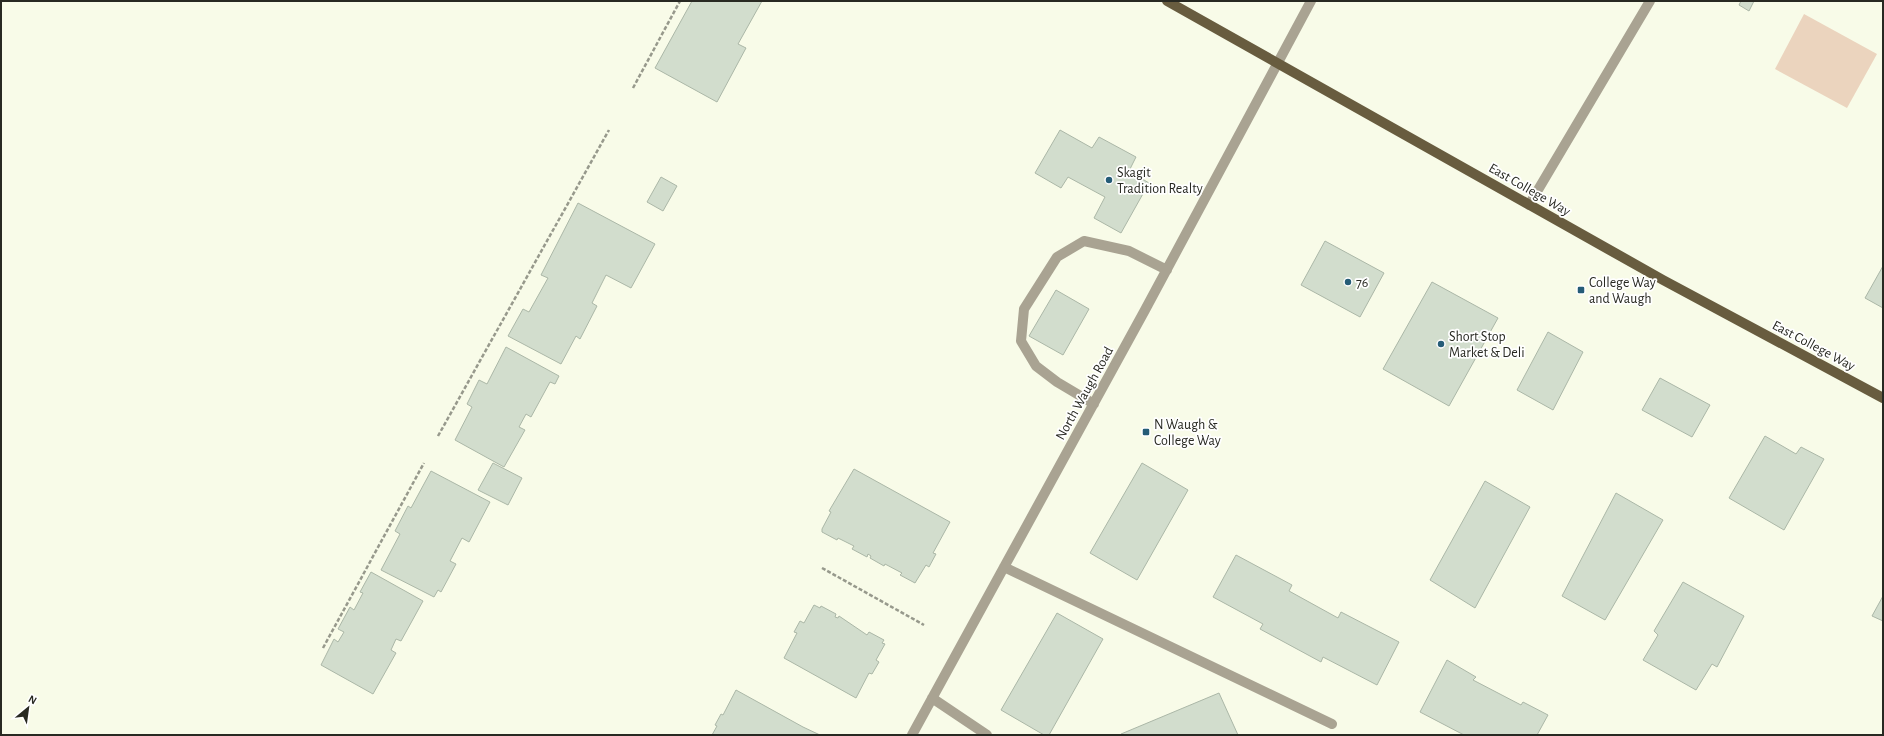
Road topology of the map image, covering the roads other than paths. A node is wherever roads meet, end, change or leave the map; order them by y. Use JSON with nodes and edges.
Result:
{"nodes":[{"id":1,"x":1167,"y":1,"type":"edge"},
{"id":2,"x":1312,"y":1,"type":"edge"},
{"id":3,"x":1650,"y":1,"type":"edge"},
{"id":4,"x":1279,"y":64,"type":"junction"},
{"id":5,"x":1528,"y":204,"type":"junction"},
{"id":6,"x":1167,"y":270,"type":"junction"},
{"id":7,"x":1883,"y":398,"type":"edge"},
{"id":8,"x":1094,"y":404,"type":"junction"},
{"id":9,"x":1004,"y":567,"type":"junction"},
{"id":10,"x":932,"y":698,"type":"junction"},
{"id":11,"x":1332,"y":724,"type":"dead end"},
{"id":12,"x":912,"y":735,"type":"edge"},
{"id":13,"x":987,"y":735,"type":"edge"}],
"edges":[{"from":1,"to":4,"type":"main road","name":"East College Way"},
{"from":2,"to":4,"type":"street","name":"North Waugh Road"},
{"from":3,"to":5,"type":"street"},
{"from":4,"to":5,"type":"main road","name":"East College Way"},
{"from":4,"to":6,"type":"street","name":"North Waugh Road"},
{"from":5,"to":7,"type":"main road","name":"East College Way"},
{"from":6,"to":8,"type":"street","name":"North Waugh Road"},
{"from":6,"to":8,"type":"street"},
{"from":8,"to":9,"type":"street","name":"North Waugh Road"},
{"from":9,"to":10,"type":"street","name":"North Waugh Road"},
{"from":9,"to":11,"type":"street"},
{"from":10,"to":12,"type":"street","name":"North Waugh Road"},
{"from":10,"to":13,"type":"street"}]}
